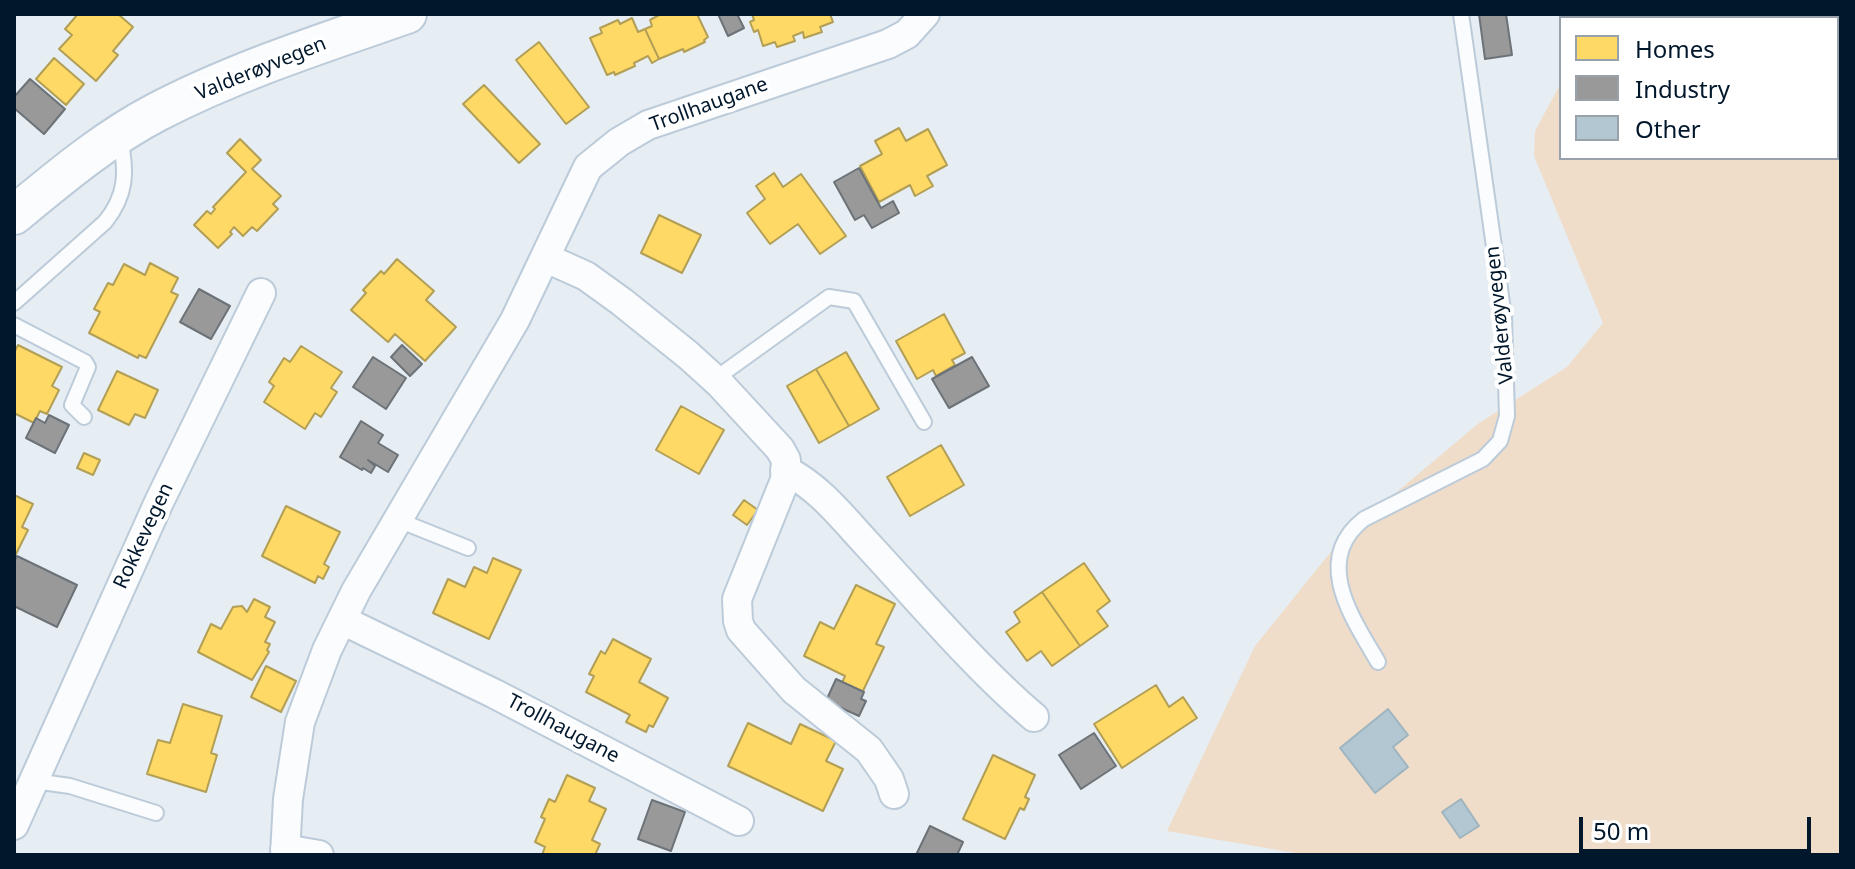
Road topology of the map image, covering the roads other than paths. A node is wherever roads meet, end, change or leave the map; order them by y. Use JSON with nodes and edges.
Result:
{"nodes":[{"id":1,"x":407,"y":14,"type":"edge"},
{"id":2,"x":925,"y":14,"type":"edge"},
{"id":3,"x":1461,"y":14,"type":"edge"},
{"id":4,"x":120,"y":134,"type":"junction"},
{"id":5,"x":14,"y":215,"type":"edge"},
{"id":6,"x":546,"y":258,"type":"junction"},
{"id":7,"x":261,"y":293,"type":"dead end"},
{"id":8,"x":14,"y":303,"type":"edge"},
{"id":9,"x":14,"y":325,"type":"edge"},
{"id":10,"x":715,"y":379,"type":"junction"},
{"id":11,"x":84,"y":417,"type":"dead end"},
{"id":12,"x":924,"y":422,"type":"dead end"},
{"id":13,"x":785,"y":470,"type":"junction"},
{"id":14,"x":398,"y":520,"type":"junction"},
{"id":15,"x":468,"y":548,"type":"dead end"},
{"id":16,"x":342,"y":620,"type":"junction"},
{"id":17,"x":1378,"y":662,"type":"dead end"},
{"id":18,"x":1034,"y":717,"type":"dead end"},
{"id":19,"x":34,"y":781,"type":"junction"},
{"id":20,"x":894,"y":794,"type":"dead end"},
{"id":21,"x":156,"y":813,"type":"dead end"},
{"id":22,"x":739,"y":821,"type":"dead end"},
{"id":23,"x":14,"y":825,"type":"edge"},
{"id":24,"x":285,"y":852,"type":"edge"},
{"id":25,"x":319,"y":855,"type":"edge"}],
"edges":[{"from":1,"to":4,"type":"main road","name":"Valderøyvegen"},
{"from":2,"to":6,"type":"street","name":"Trollhaugane"},
{"from":3,"to":17,"type":"lane","name":"Valderøyvegen"},
{"from":4,"to":5,"type":"main road","name":"Valderøyvegen"},
{"from":4,"to":8,"type":"lane"},
{"from":6,"to":10,"type":"street"},
{"from":6,"to":14,"type":"street","name":"Trollhaugane"},
{"from":7,"to":19,"type":"street","name":"Rokkevegen"},
{"from":9,"to":11,"type":"lane"},
{"from":10,"to":12,"type":"lane"},
{"from":10,"to":13,"type":"street"},
{"from":13,"to":18,"type":"street"},
{"from":13,"to":20,"type":"street"},
{"from":14,"to":15,"type":"lane"},
{"from":14,"to":16,"type":"street","name":"Trollhaugane"},
{"from":16,"to":22,"type":"street","name":"Trollhaugane"},
{"from":16,"to":24,"type":"street","name":"Trollhaugane"},
{"from":19,"to":21,"type":"lane"},
{"from":19,"to":23,"type":"street","name":"Rokkevegen"},
{"from":24,"to":25,"type":"street","name":"Trollhaugane"}]}
